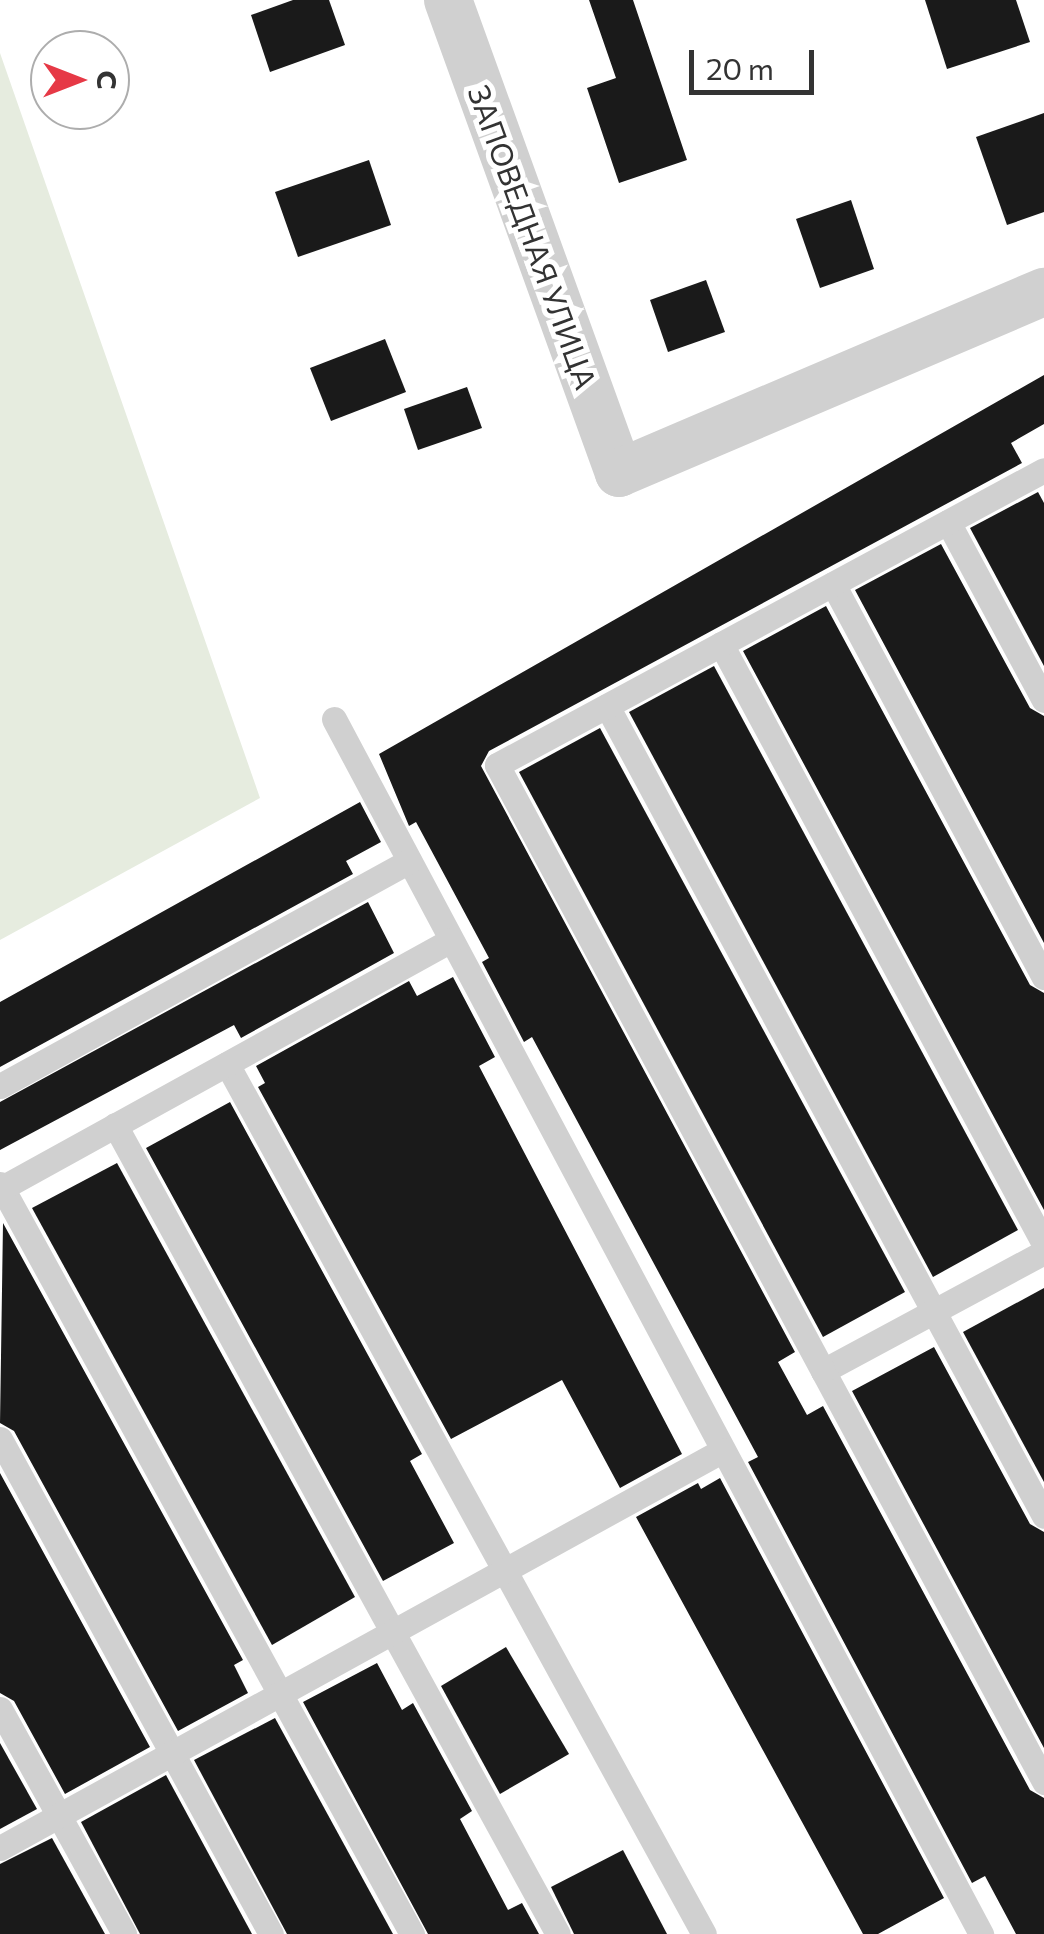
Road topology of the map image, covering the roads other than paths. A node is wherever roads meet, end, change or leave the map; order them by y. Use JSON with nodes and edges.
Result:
{"nodes":[{"id":1,"x":448,"y":0,"type":"edge"},
{"id":2,"x":1044,"y":292,"type":"edge"},
{"id":3,"x":1044,"y":470,"type":"edge"},
{"id":4,"x":948,"y":522,"type":"junction"},
{"id":5,"x":833,"y":584,"type":"junction"},
{"id":6,"x":721,"y":644,"type":"junction"},
{"id":7,"x":1044,"y":700,"type":"edge"},
{"id":8,"x":608,"y":706,"type":"junction"},
{"id":9,"x":334,"y":719,"type":"dead end"},
{"id":10,"x":409,"y":861,"type":"junction"},
{"id":11,"x":452,"y":940,"type":"junction"},
{"id":12,"x":1044,"y":976,"type":"edge"},
{"id":13,"x":227,"y":1064,"type":"junction"},
{"id":14,"x":0,"y":1086,"type":"edge"},
{"id":15,"x":115,"y":1125,"type":"junction"},
{"id":16,"x":1,"y":1187,"type":"edge"},
{"id":17,"x":1044,"y":1248,"type":"edge"},
{"id":18,"x":934,"y":1312,"type":"junction"},
{"id":19,"x":823,"y":1371,"type":"junction"},
{"id":20,"x":0,"y":1440,"type":"edge"},
{"id":21,"x":723,"y":1450,"type":"junction"},
{"id":22,"x":1044,"y":1516,"type":"edge"},
{"id":23,"x":504,"y":1570,"type":"junction"},
{"id":24,"x":392,"y":1632,"type":"junction"},
{"id":25,"x":280,"y":1694,"type":"junction"},
{"id":26,"x":0,"y":1709,"type":"edge"},
{"id":27,"x":172,"y":1753,"type":"junction"},
{"id":28,"x":1044,"y":1782,"type":"edge"},
{"id":29,"x":59,"y":1816,"type":"junction"},
{"id":30,"x":0,"y":1848,"type":"edge"},
{"id":31,"x":124,"y":1934,"type":"edge"},
{"id":32,"x":271,"y":1934,"type":"edge"},
{"id":33,"x":412,"y":1934,"type":"edge"},
{"id":34,"x":558,"y":1934,"type":"edge"},
{"id":35,"x":704,"y":1934,"type":"edge"},
{"id":36,"x":981,"y":1934,"type":"edge"}],
"edges":[{"from":1,"to":2,"type":"street","name":"ЗАПОВЕДНАЯ УЛИЦА"},
{"from":3,"to":4,"type":"lane"},
{"from":4,"to":5,"type":"lane"},
{"from":4,"to":7,"type":"lane"},
{"from":5,"to":6,"type":"lane"},
{"from":5,"to":12,"type":"lane"},
{"from":6,"to":8,"type":"lane"},
{"from":6,"to":17,"type":"lane"},
{"from":8,"to":18,"type":"lane"},
{"from":8,"to":19,"type":"lane"},
{"from":9,"to":10,"type":"lane"},
{"from":10,"to":11,"type":"lane"},
{"from":10,"to":14,"type":"lane"},
{"from":11,"to":13,"type":"lane"},
{"from":11,"to":21,"type":"lane"},
{"from":13,"to":15,"type":"lane"},
{"from":13,"to":23,"type":"lane"},
{"from":15,"to":16,"type":"lane"},
{"from":15,"to":24,"type":"lane"},
{"from":16,"to":25,"type":"lane"},
{"from":17,"to":18,"type":"lane"},
{"from":18,"to":19,"type":"lane"},
{"from":18,"to":22,"type":"lane"},
{"from":19,"to":28,"type":"lane"},
{"from":20,"to":27,"type":"lane"},
{"from":21,"to":23,"type":"lane"},
{"from":21,"to":36,"type":"lane"},
{"from":23,"to":24,"type":"lane"},
{"from":23,"to":35,"type":"lane"},
{"from":24,"to":25,"type":"lane"},
{"from":24,"to":34,"type":"lane"},
{"from":25,"to":27,"type":"lane"},
{"from":25,"to":33,"type":"lane"},
{"from":26,"to":29,"type":"lane"},
{"from":27,"to":29,"type":"lane"},
{"from":27,"to":32,"type":"lane"},
{"from":29,"to":30,"type":"lane"},
{"from":29,"to":31,"type":"lane"}]}
